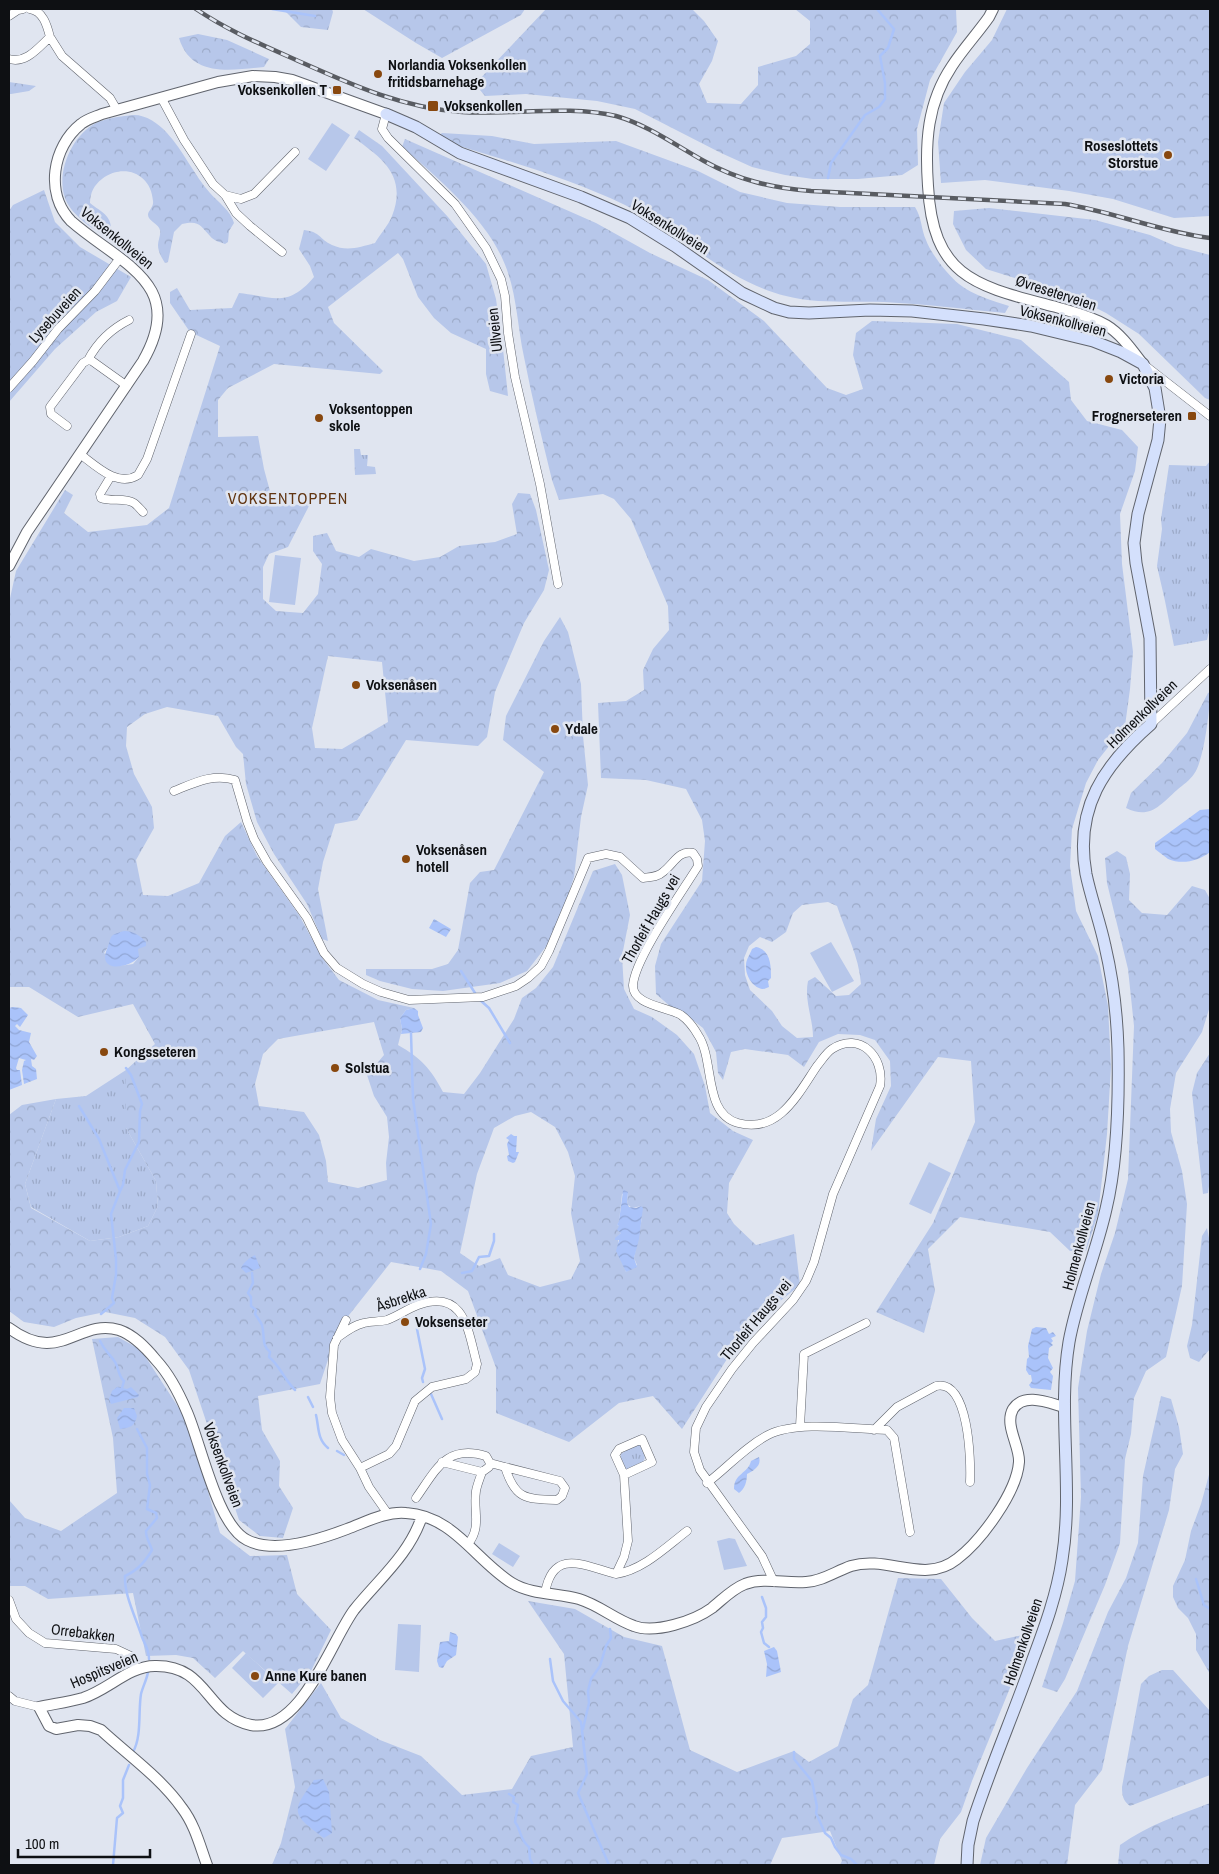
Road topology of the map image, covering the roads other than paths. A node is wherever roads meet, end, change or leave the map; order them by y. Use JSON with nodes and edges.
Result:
{"nodes":[{"id":1,"x":23,"y":9,"type":"edge"},
{"id":2,"x":30,"y":9,"type":"edge"},
{"id":3,"x":993,"y":9,"type":"edge"},
{"id":4,"x":9,"y":16,"type":"edge"},
{"id":5,"x":50,"y":37,"type":"junction"},
{"id":6,"x":9,"y":59,"type":"edge"},
{"id":7,"x":162,"y":99,"type":"junction"},
{"id":8,"x":117,"y":110,"type":"junction"},
{"id":9,"x":386,"y":114,"type":"junction"},
{"id":10,"x":296,"y":152,"type":"dead end"},
{"id":11,"x":224,"y":195,"type":"junction"},
{"id":12,"x":282,"y":252,"type":"dead end"},
{"id":13,"x":120,"y":258,"type":"junction"},
{"id":14,"x":129,"y":320,"type":"dead end"},
{"id":15,"x":191,"y":334,"type":"dead end"},
{"id":16,"x":88,"y":360,"type":"junction"},
{"id":17,"x":1143,"y":364,"type":"junction"},
{"id":18,"x":127,"y":386,"type":"junction"},
{"id":19,"x":9,"y":388,"type":"edge"},
{"id":20,"x":1210,"y":416,"type":"edge"},
{"id":21,"x":67,"y":426,"type":"dead end"},
{"id":22,"x":80,"y":454,"type":"junction"},
{"id":23,"x":111,"y":476,"type":"junction"},
{"id":24,"x":143,"y":512,"type":"dead end"},
{"id":25,"x":9,"y":566,"type":"edge"},
{"id":26,"x":558,"y":584,"type":"dead end"},
{"id":27,"x":1210,"y":670,"type":"edge"},
{"id":28,"x":1151,"y":724,"type":"junction"},
{"id":29,"x":174,"y":791,"type":"dead end"},
{"id":30,"x":346,"y":1320,"type":"dead end"},
{"id":31,"x":866,"y":1323,"type":"dead end"},
{"id":32,"x":9,"y":1328,"type":"edge"},
{"id":33,"x":337,"y":1338,"type":"junction"},
{"id":34,"x":1064,"y":1406,"type":"junction"},
{"id":35,"x":800,"y":1426,"type":"junction"},
{"id":36,"x":874,"y":1430,"type":"junction"},
{"id":37,"x":442,"y":1462,"type":"junction"},
{"id":38,"x":490,"y":1463,"type":"junction"},
{"id":39,"x":505,"y":1467,"type":"junction"},
{"id":40,"x":360,"y":1468,"type":"junction"},
{"id":41,"x":482,"y":1472,"type":"junction"},
{"id":42,"x":624,"y":1475,"type":"junction"},
{"id":43,"x":970,"y":1482,"type":"dead end"},
{"id":44,"x":707,"y":1483,"type":"junction"},
{"id":45,"x":416,"y":1498,"type":"dead end"},
{"id":46,"x":388,"y":1514,"type":"junction"},
{"id":47,"x":422,"y":1516,"type":"junction"},
{"id":48,"x":687,"y":1531,"type":"dead end"},
{"id":49,"x":910,"y":1532,"type":"dead end"},
{"id":50,"x":468,"y":1544,"type":"junction"},
{"id":51,"x":616,"y":1574,"type":"junction"},
{"id":52,"x":774,"y":1582,"type":"junction"},
{"id":53,"x":545,"y":1593,"type":"junction"},
{"id":54,"x":9,"y":1600,"type":"edge"},
{"id":55,"x":136,"y":1670,"type":"junction"},
{"id":56,"x":9,"y":1696,"type":"edge"},
{"id":57,"x":39,"y":1707,"type":"junction"},
{"id":58,"x":208,"y":1865,"type":"edge"},
{"id":59,"x":967,"y":1865,"type":"edge"}],
"edges":[{"from":1,"to":4,"type":"street"},
{"from":2,"to":5,"type":"street"},
{"from":3,"to":17,"type":"street","name":"Øvreseterveien"},
{"from":5,"to":6,"type":"street"},
{"from":5,"to":8,"type":"street"},
{"from":7,"to":8,"type":"street","name":"Voksenkollveien"},
{"from":7,"to":9,"type":"street","name":"Voksenkollveien"},
{"from":7,"to":11,"type":"street"},
{"from":8,"to":13,"type":"street","name":"Voksenkollveien"},
{"from":9,"to":17,"type":"main road","name":"Voksenkollveien"},
{"from":9,"to":26,"type":"street","name":"Ullveien"},
{"from":10,"to":11,"type":"street"},
{"from":11,"to":12,"type":"street"},
{"from":13,"to":18,"type":"street","name":"Voksenkollveien"},
{"from":13,"to":19,"type":"street","name":"Lysebuveien"},
{"from":14,"to":16,"type":"street"},
{"from":15,"to":23,"type":"street"},
{"from":16,"to":18,"type":"street"},
{"from":16,"to":21,"type":"street"},
{"from":17,"to":20,"type":"street"},
{"from":17,"to":28,"type":"main road","name":"Øvreseterveien"},
{"from":18,"to":22,"type":"street","name":"Voksenkollveien"},
{"from":22,"to":23,"type":"street"},
{"from":22,"to":25,"type":"street","name":"Voksenkollveien"},
{"from":23,"to":24,"type":"street"},
{"from":27,"to":28,"type":"street","name":"Holmenkollveien"},
{"from":28,"to":34,"type":"main road","name":"Holmenkollveien"},
{"from":29,"to":44,"type":"street","name":"Thorleif Haugs vei"},
{"from":30,"to":33,"type":"street"},
{"from":31,"to":35,"type":"street"},
{"from":32,"to":46,"type":"street","name":"Voksenkollveien"},
{"from":33,"to":40,"type":"street"},
{"from":33,"to":40,"type":"street","name":"Åsbrekka"},
{"from":34,"to":52,"type":"street","name":"Voksenkollveien"},
{"from":34,"to":59,"type":"main road","name":"Holmenkollveien"},
{"from":35,"to":36,"type":"street"},
{"from":35,"to":44,"type":"street"},
{"from":36,"to":43,"type":"street"},
{"from":36,"to":49,"type":"street"},
{"from":37,"to":38,"type":"street"},
{"from":37,"to":41,"type":"street"},
{"from":37,"to":45,"type":"street"},
{"from":38,"to":39,"type":"street"},
{"from":38,"to":41,"type":"street"},
{"from":39,"to":39,"type":"street"},
{"from":40,"to":46,"type":"street"},
{"from":41,"to":50,"type":"street"},
{"from":42,"to":42,"type":"street"},
{"from":42,"to":51,"type":"street"},
{"from":44,"to":52,"type":"street","name":"Thorleif Haugs vei"},
{"from":46,"to":47,"type":"street","name":"Voksenkollveien"},
{"from":47,"to":50,"type":"street","name":"Voksenkollveien"},
{"from":47,"to":55,"type":"street","name":"Hospitsveien"},
{"from":48,"to":51,"type":"street"},
{"from":50,"to":53,"type":"street","name":"Voksenkollveien"},
{"from":51,"to":53,"type":"street"},
{"from":52,"to":53,"type":"street","name":"Voksenkollveien"},
{"from":54,"to":55,"type":"street","name":"Orrebakken"},
{"from":55,"to":57,"type":"street","name":"Hospitsveien"},
{"from":56,"to":57,"type":"street"},
{"from":57,"to":58,"type":"street"}]}
